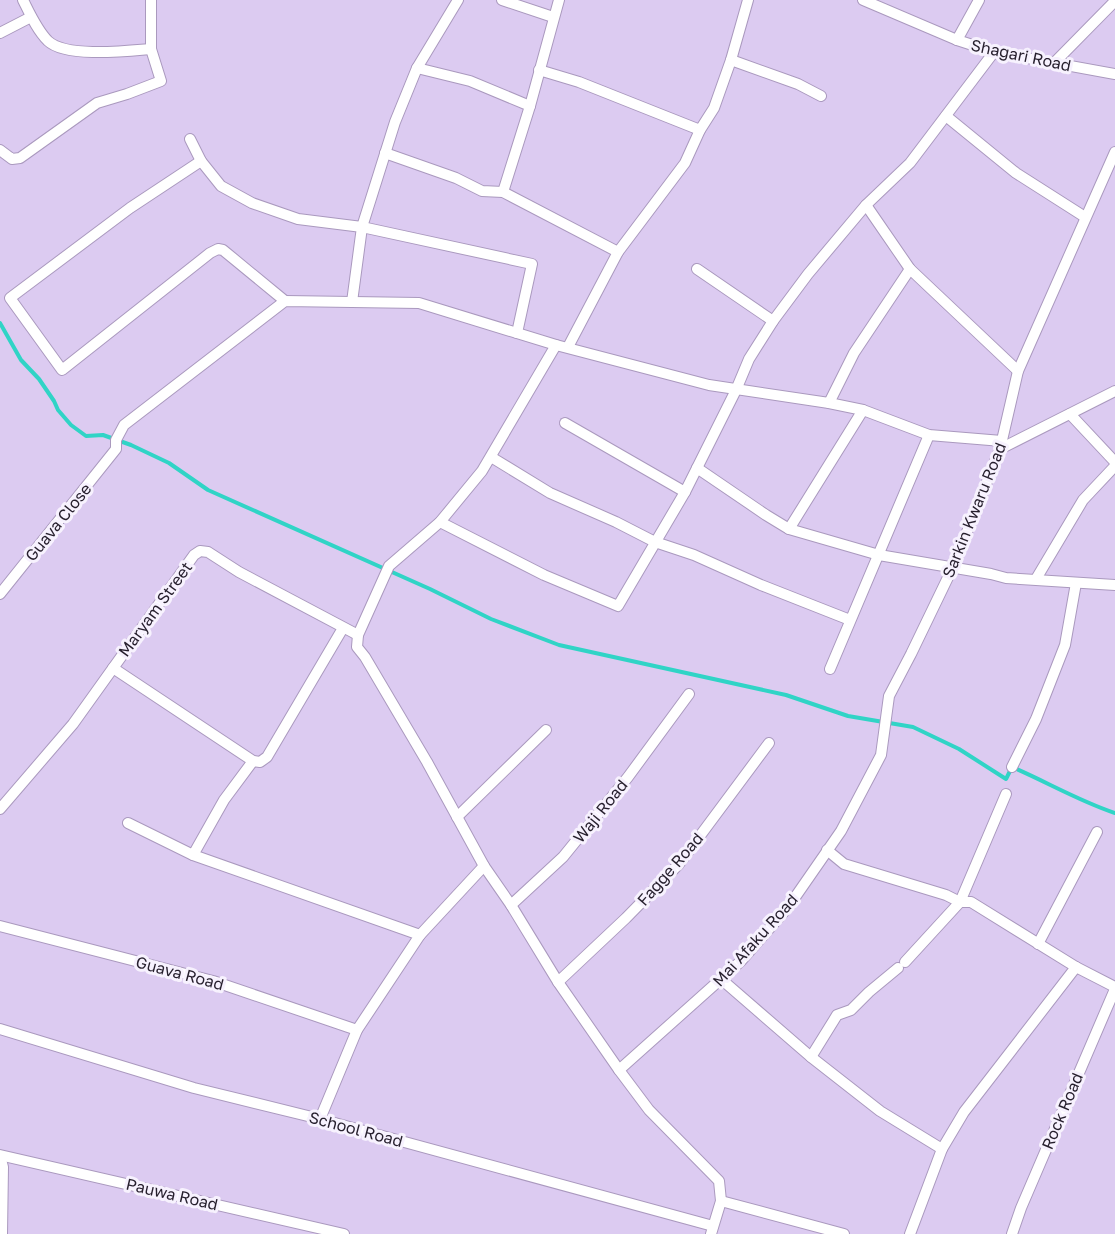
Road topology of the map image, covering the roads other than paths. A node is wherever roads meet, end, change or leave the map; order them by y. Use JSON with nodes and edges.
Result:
{"nodes":[{"id":1,"x":23,"y":0,"type":"edge"},
{"id":2,"x":151,"y":0,"type":"edge"},
{"id":3,"x":458,"y":0,"type":"edge"},
{"id":4,"x":502,"y":0,"type":"edge"},
{"id":5,"x":559,"y":0,"type":"edge"},
{"id":6,"x":748,"y":0,"type":"edge"},
{"id":7,"x":863,"y":0,"type":"edge"},
{"id":8,"x":979,"y":0,"type":"edge"},
{"id":9,"x":1115,"y":1,"type":"edge"},
{"id":10,"x":31,"y":17,"type":"junction"},
{"id":11,"x":553,"y":17,"type":"junction"},
{"id":12,"x":0,"y":33,"type":"edge"},
{"id":13,"x":957,"y":40,"type":"junction"},
{"id":14,"x":151,"y":49,"type":"junction"},
{"id":15,"x":994,"y":52,"type":"junction"},
{"id":16,"x":731,"y":60,"type":"junction"},
{"id":17,"x":1054,"y":63,"type":"junction"},
{"id":18,"x":417,"y":68,"type":"junction"},
{"id":19,"x":539,"y":70,"type":"junction"},
{"id":20,"x":1115,"y":74,"type":"edge"},
{"id":21,"x":821,"y":96,"type":"dead end"},
{"id":22,"x":530,"y":106,"type":"junction"},
{"id":23,"x":946,"y":116,"type":"junction"},
{"id":24,"x":700,"y":130,"type":"junction"},
{"id":25,"x":190,"y":139,"type":"dead end"},
{"id":26,"x":0,"y":150,"type":"edge"},
{"id":27,"x":1115,"y":152,"type":"edge"},
{"id":28,"x":385,"y":153,"type":"junction"},
{"id":29,"x":201,"y":161,"type":"junction"},
{"id":30,"x":503,"y":192,"type":"junction"},
{"id":31,"x":866,"y":205,"type":"junction"},
{"id":32,"x":1085,"y":217,"type":"junction"},
{"id":33,"x":363,"y":227,"type":"junction"},
{"id":34,"x":618,"y":252,"type":"junction"},
{"id":35,"x":697,"y":269,"type":"dead end"},
{"id":36,"x":910,"y":269,"type":"junction"},
{"id":37,"x":285,"y":301,"type":"junction"},
{"id":38,"x":352,"y":302,"type":"junction"},
{"id":39,"x":773,"y":321,"type":"junction"},
{"id":40,"x":518,"y":333,"type":"junction"},
{"id":41,"x":556,"y":345,"type":"junction"},
{"id":42,"x":568,"y":347,"type":"junction"},
{"id":43,"x":1018,"y":371,"type":"junction"},
{"id":44,"x":736,"y":390,"type":"junction"},
{"id":45,"x":1115,"y":391,"type":"edge"},
{"id":46,"x":829,"y":403,"type":"junction"},
{"id":47,"x":863,"y":411,"type":"junction"},
{"id":48,"x":1070,"y":414,"type":"junction"},
{"id":49,"x":565,"y":423,"type":"dead end"},
{"id":50,"x":929,"y":435,"type":"junction"},
{"id":51,"x":1001,"y":445,"type":"junction"},
{"id":52,"x":491,"y":457,"type":"junction"},
{"id":53,"x":1115,"y":464,"type":"edge"},
{"id":54,"x":697,"y":468,"type":"junction"},
{"id":55,"x":685,"y":492,"type":"junction"},
{"id":56,"x":440,"y":522,"type":"junction"},
{"id":57,"x":789,"y":529,"type":"junction"},
{"id":58,"x":655,"y":542,"type":"junction"},
{"id":59,"x":879,"y":555,"type":"junction"},
{"id":60,"x":952,"y":567,"type":"junction"},
{"id":61,"x":1036,"y":579,"type":"junction"},
{"id":62,"x":1076,"y":583,"type":"junction"},
{"id":63,"x":1115,"y":585,"type":"edge"},
{"id":64,"x":0,"y":594,"type":"edge"},
{"id":65,"x":850,"y":620,"type":"junction"},
{"id":66,"x":344,"y":628,"type":"junction"},
{"id":67,"x":358,"y":635,"type":"junction"},
{"id":68,"x":113,"y":668,"type":"junction"},
{"id":69,"x":830,"y":669,"type":"dead end"},
{"id":70,"x":689,"y":693,"type":"dead end"},
{"id":71,"x":546,"y":730,"type":"dead end"},
{"id":72,"x":769,"y":743,"type":"dead end"},
{"id":73,"x":881,"y":755,"type":"joint"},
{"id":74,"x":253,"y":761,"type":"junction"},
{"id":75,"x":1012,"y":767,"type":"dead end"},
{"id":76,"x":1006,"y":794,"type":"dead end"},
{"id":77,"x":0,"y":809,"type":"edge"},
{"id":78,"x":457,"y":817,"type":"junction"},
{"id":79,"x":128,"y":823,"type":"dead end"},
{"id":80,"x":1097,"y":832,"type":"dead end"},
{"id":81,"x":827,"y":850,"type":"junction"},
{"id":82,"x":193,"y":855,"type":"junction"},
{"id":83,"x":484,"y":866,"type":"junction"},
{"id":84,"x":960,"y":902,"type":"junction"},
{"id":85,"x":511,"y":905,"type":"junction"},
{"id":86,"x":0,"y":926,"type":"edge"},
{"id":87,"x":420,"y":935,"type":"junction"},
{"id":88,"x":1038,"y":944,"type":"junction"},
{"id":89,"x":1076,"y":967,"type":"junction"},
{"id":90,"x":721,"y":979,"type":"junction"},
{"id":91,"x":558,"y":982,"type":"junction"},
{"id":92,"x":1115,"y":988,"type":"edge"},
{"id":93,"x":0,"y":1029,"type":"edge"},
{"id":94,"x":357,"y":1030,"type":"junction"},
{"id":95,"x":811,"y":1057,"type":"junction"},
{"id":96,"x":619,"y":1070,"type":"junction"},
{"id":97,"x":321,"y":1119,"type":"junction"},
{"id":98,"x":942,"y":1149,"type":"junction"},
{"id":99,"x":0,"y":1156,"type":"edge"},
{"id":100,"x":721,"y":1201,"type":"junction"},
{"id":101,"x":712,"y":1230,"type":"edge"},
{"id":102,"x":2,"y":1234,"type":"edge"},
{"id":103,"x":344,"y":1234,"type":"edge"},
{"id":104,"x":844,"y":1234,"type":"edge"},
{"id":105,"x":910,"y":1234,"type":"edge"},
{"id":106,"x":1012,"y":1234,"type":"edge"}],
"edges":[{"from":1,"to":10,"type":"street"},
{"from":2,"to":14,"type":"street"},
{"from":3,"to":18,"type":"street"},
{"from":4,"to":11,"type":"street"},
{"from":5,"to":11,"type":"street"},
{"from":6,"to":16,"type":"street"},
{"from":7,"to":13,"type":"street","name":"Shagari Road"},
{"from":8,"to":13,"type":"street"},
{"from":9,"to":17,"type":"street"},
{"from":10,"to":12,"type":"street"},
{"from":10,"to":14,"type":"street"},
{"from":11,"to":19,"type":"street"},
{"from":13,"to":15,"type":"street","name":"Shagari Road"},
{"from":14,"to":26,"type":"street"},
{"from":15,"to":17,"type":"street","name":"Shagari Road"},
{"from":15,"to":23,"type":"street"},
{"from":16,"to":21,"type":"street"},
{"from":16,"to":24,"type":"street"},
{"from":17,"to":20,"type":"street","name":"Shagari Road"},
{"from":18,"to":22,"type":"street"},
{"from":18,"to":28,"type":"street"},
{"from":19,"to":22,"type":"street"},
{"from":19,"to":24,"type":"street"},
{"from":22,"to":30,"type":"street"},
{"from":23,"to":31,"type":"street"},
{"from":23,"to":32,"type":"street"},
{"from":24,"to":34,"type":"street"},
{"from":25,"to":29,"type":"street"},
{"from":27,"to":32,"type":"street","name":"Sarkin Kwaru Road"},
{"from":28,"to":30,"type":"street"},
{"from":28,"to":33,"type":"street"},
{"from":29,"to":33,"type":"street"},
{"from":29,"to":37,"type":"street"},
{"from":30,"to":34,"type":"street"},
{"from":31,"to":36,"type":"street"},
{"from":31,"to":39,"type":"street"},
{"from":32,"to":43,"type":"street","name":"Sarkin Kwaru Road"},
{"from":33,"to":38,"type":"street"},
{"from":33,"to":40,"type":"street"},
{"from":34,"to":42,"type":"street"},
{"from":35,"to":39,"type":"street"},
{"from":36,"to":43,"type":"street"},
{"from":36,"to":46,"type":"street"},
{"from":37,"to":38,"type":"street"},
{"from":37,"to":64,"type":"street","name":"Guava Close"},
{"from":38,"to":40,"type":"street"},
{"from":39,"to":44,"type":"street"},
{"from":40,"to":41,"type":"street"},
{"from":41,"to":42,"type":"street"},
{"from":41,"to":52,"type":"street"},
{"from":42,"to":44,"type":"street"},
{"from":43,"to":51,"type":"street","name":"Sarkin Kwaru Road"},
{"from":44,"to":46,"type":"street"},
{"from":44,"to":54,"type":"street"},
{"from":45,"to":48,"type":"street"},
{"from":46,"to":47,"type":"street"},
{"from":47,"to":50,"type":"street"},
{"from":47,"to":57,"type":"street"},
{"from":48,"to":51,"type":"street"},
{"from":48,"to":53,"type":"street"},
{"from":49,"to":55,"type":"street"},
{"from":50,"to":51,"type":"street"},
{"from":50,"to":59,"type":"street"},
{"from":51,"to":60,"type":"street","name":"Sarkin Kwaru Road"},
{"from":52,"to":56,"type":"street"},
{"from":52,"to":58,"type":"street"},
{"from":53,"to":61,"type":"street"},
{"from":54,"to":55,"type":"street"},
{"from":54,"to":57,"type":"street"},
{"from":55,"to":58,"type":"street"},
{"from":56,"to":58,"type":"street"},
{"from":56,"to":67,"type":"street"},
{"from":57,"to":59,"type":"street"},
{"from":58,"to":65,"type":"street"},
{"from":59,"to":60,"type":"street"},
{"from":59,"to":65,"type":"street"},
{"from":60,"to":61,"type":"street"},
{"from":60,"to":73,"type":"street","name":"Sarkin Kwaru Road"},
{"from":61,"to":62,"type":"street"},
{"from":62,"to":63,"type":"street"},
{"from":62,"to":75,"type":"street"},
{"from":65,"to":69,"type":"street"},
{"from":66,"to":67,"type":"street","name":"Maryam Street"},
{"from":66,"to":68,"type":"street","name":"Maryam Street"},
{"from":66,"to":74,"type":"street"},
{"from":67,"to":78,"type":"street"},
{"from":68,"to":74,"type":"street"},
{"from":68,"to":77,"type":"street","name":"Maryam Street"},
{"from":70,"to":85,"type":"street","name":"Waji Road"},
{"from":71,"to":78,"type":"street"},
{"from":72,"to":91,"type":"street","name":"Fagge Road"},
{"from":73,"to":81,"type":"street","name":"Mai Afaku Road"},
{"from":74,"to":82,"type":"street"},
{"from":76,"to":84,"type":"street"},
{"from":78,"to":83,"type":"street"},
{"from":79,"to":82,"type":"street"},
{"from":80,"to":88,"type":"street"},
{"from":81,"to":84,"type":"street"},
{"from":81,"to":90,"type":"street","name":"Mai Afaku Road"},
{"from":82,"to":87,"type":"street"},
{"from":83,"to":85,"type":"street"},
{"from":83,"to":87,"type":"street"},
{"from":84,"to":88,"type":"street"},
{"from":84,"to":95,"type":"street"},
{"from":85,"to":91,"type":"street"},
{"from":86,"to":94,"type":"street","name":"Guava Road"},
{"from":87,"to":94,"type":"street"},
{"from":88,"to":89,"type":"street"},
{"from":89,"to":92,"type":"street"},
{"from":89,"to":98,"type":"street"},
{"from":90,"to":95,"type":"street"},
{"from":90,"to":96,"type":"street","name":"Mai Afaku Road"},
{"from":91,"to":96,"type":"street"},
{"from":92,"to":106,"type":"street","name":"Rock Road"},
{"from":93,"to":97,"type":"street","name":"School Road"},
{"from":94,"to":97,"type":"street"},
{"from":95,"to":98,"type":"street"},
{"from":96,"to":100,"type":"street"},
{"from":97,"to":101,"type":"street","name":"School Road"},
{"from":98,"to":105,"type":"street"},
{"from":99,"to":102,"type":"street"},
{"from":99,"to":103,"type":"street","name":"Pauwa Road"},
{"from":100,"to":101,"type":"street"},
{"from":100,"to":104,"type":"street"}]}
